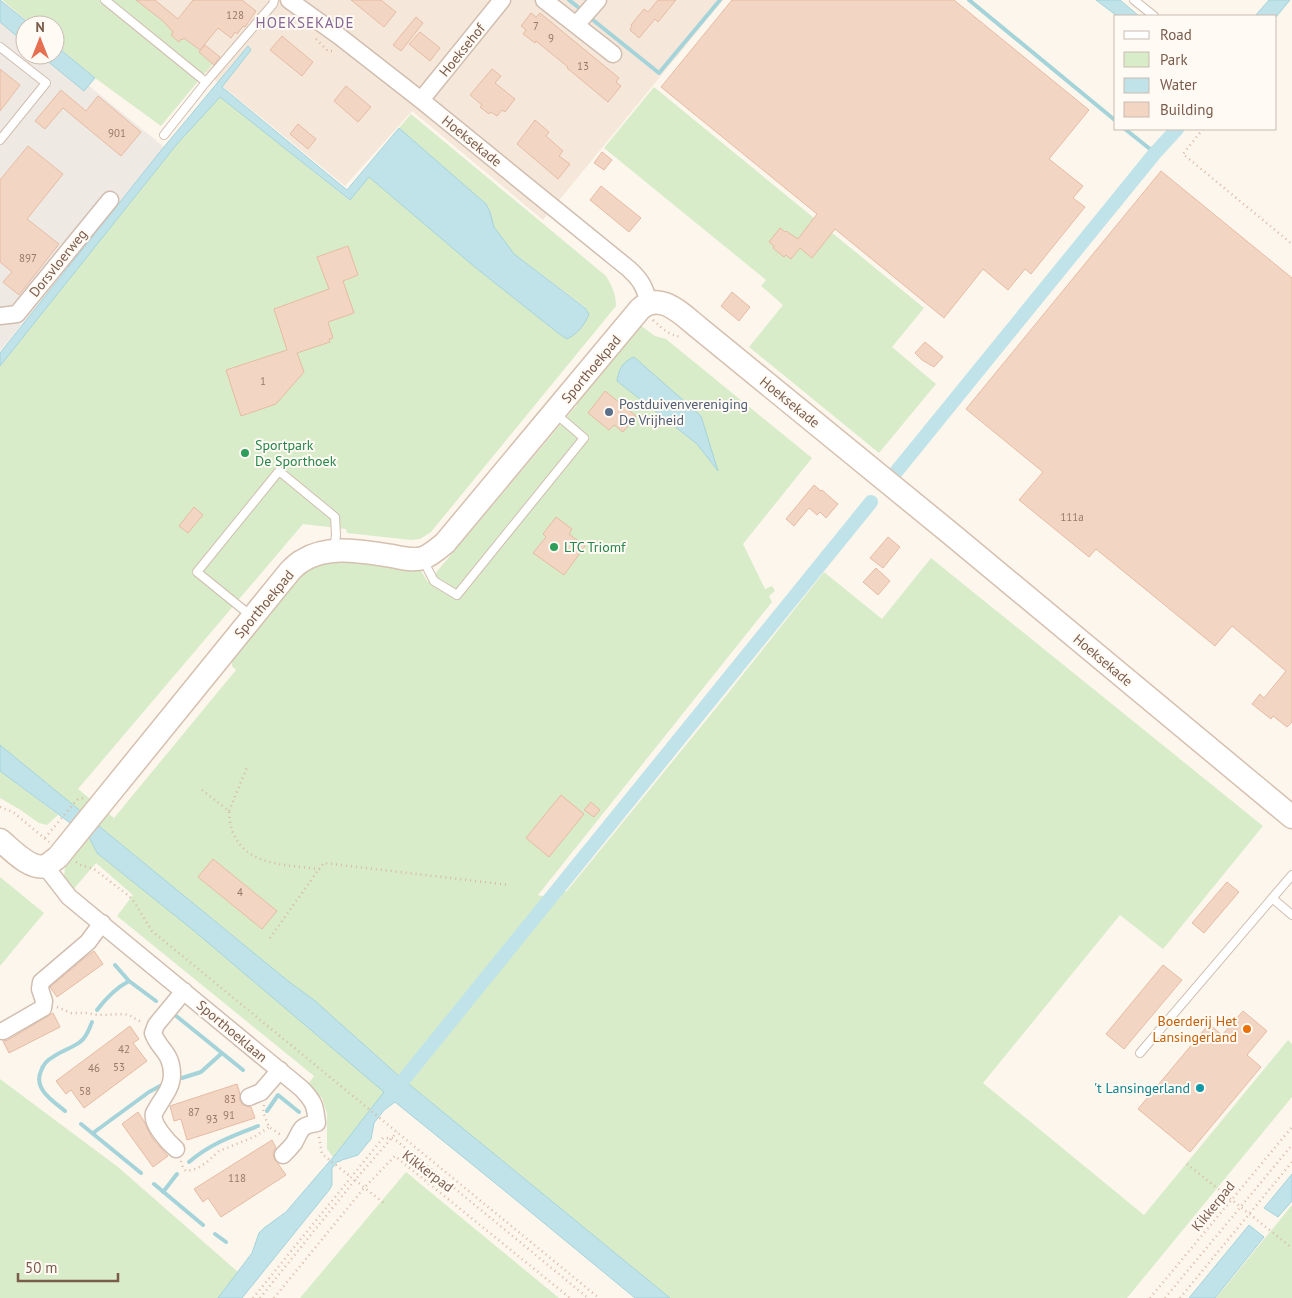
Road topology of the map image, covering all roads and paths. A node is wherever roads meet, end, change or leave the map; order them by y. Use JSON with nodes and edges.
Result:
{"nodes":[{"id":1,"x":106,"y":0,"type":"edge"},
{"id":2,"x":274,"y":0,"type":"edge"},
{"id":3,"x":289,"y":0,"type":"edge"},
{"id":4,"x":297,"y":0,"type":"edge"},
{"id":5,"x":304,"y":0,"type":"edge"},
{"id":6,"x":502,"y":0,"type":"edge"},
{"id":7,"x":544,"y":0,"type":"edge"},
{"id":8,"x":1134,"y":0,"type":"edge"},
{"id":9,"x":586,"y":13,"type":"edge"},
{"id":10,"x":1153,"y":15,"type":"edge"},
{"id":11,"x":0,"y":47,"type":"edge"},
{"id":12,"x":613,"y":54,"type":"dead end"},
{"id":13,"x":206,"y":82,"type":"junction"},
{"id":14,"x":421,"y":100,"type":"junction"},
{"id":15,"x":1202,"y":130,"type":"edge"},
{"id":16,"x":164,"y":135,"type":"dead end"},
{"id":17,"x":0,"y":140,"type":"edge"},
{"id":18,"x":110,"y":200,"type":"dead end"},
{"id":19,"x":1292,"y":244,"type":"edge"},
{"id":20,"x":648,"y":303,"type":"junction"},
{"id":21,"x":0,"y":316,"type":"edge"},
{"id":22,"x":554,"y":413,"type":"junction"},
{"id":23,"x":334,"y":551,"type":"junction"},
{"id":24,"x":422,"y":558,"type":"junction"},
{"id":25,"x":253,"y":617,"type":"junction"},
{"id":26,"x":248,"y":765,"type":"dead end"},
{"id":27,"x":202,"y":790,"type":"dead end"},
{"id":28,"x":0,"y":807,"type":"edge"},
{"id":29,"x":83,"y":809,"type":"junction"},
{"id":30,"x":229,"y":811,"type":"junction"},
{"id":31,"x":1292,"y":817,"type":"edge"},
{"id":32,"x":68,"y":827,"type":"junction"},
{"id":33,"x":45,"y":838,"type":"junction"},
{"id":34,"x":0,"y":840,"type":"edge"},
{"id":35,"x":54,"y":859,"type":"junction"},
{"id":36,"x":318,"y":870,"type":"junction"},
{"id":37,"x":1292,"y":875,"type":"edge"},
{"id":38,"x":509,"y":886,"type":"dead end"},
{"id":39,"x":1272,"y":898,"type":"junction"},
{"id":40,"x":1292,"y":915,"type":"edge"},
{"id":41,"x":102,"y":924,"type":"junction"},
{"id":42,"x":270,"y":938,"type":"dead end"},
{"id":43,"x":184,"y":991,"type":"junction"},
{"id":44,"x":44,"y":1002,"type":"junction"},
{"id":45,"x":154,"y":1028,"type":"junction"},
{"id":46,"x":3,"y":1030,"type":"dead end"},
{"id":47,"x":1140,"y":1053,"type":"dead end"},
{"id":48,"x":280,"y":1070,"type":"junction"},
{"id":49,"x":255,"y":1094,"type":"joint"},
{"id":50,"x":317,"y":1124,"type":"junction"},
{"id":51,"x":269,"y":1127,"type":"junction"},
{"id":52,"x":1292,"y":1127,"type":"edge"},
{"id":53,"x":397,"y":1132,"type":"junction"},
{"id":54,"x":392,"y":1138,"type":"junction"},
{"id":55,"x":1292,"y":1145,"type":"edge"},
{"id":56,"x":176,"y":1149,"type":"joint"},
{"id":57,"x":286,"y":1152,"type":"joint"},
{"id":58,"x":1292,"y":1162,"type":"edge"},
{"id":59,"x":1187,"y":1164,"type":"dead end"},
{"id":60,"x":352,"y":1177,"type":"junction"},
{"id":61,"x":355,"y":1180,"type":"junction"},
{"id":62,"x":364,"y":1188,"type":"junction"},
{"id":63,"x":1231,"y":1199,"type":"junction"},
{"id":64,"x":385,"y":1204,"type":"dead end"},
{"id":65,"x":1240,"y":1207,"type":"junction"},
{"id":66,"x":1249,"y":1214,"type":"junction"},
{"id":67,"x":1292,"y":1248,"type":"edge"},
{"id":68,"x":253,"y":1298,"type":"edge"},
{"id":69,"x":260,"y":1298,"type":"edge"},
{"id":70,"x":274,"y":1298,"type":"edge"},
{"id":71,"x":570,"y":1298,"type":"edge"},
{"id":72,"x":588,"y":1298,"type":"edge"},
{"id":73,"x":599,"y":1298,"type":"edge"},
{"id":74,"x":1150,"y":1298,"type":"edge"},
{"id":75,"x":1166,"y":1298,"type":"edge"},
{"id":76,"x":1180,"y":1298,"type":"edge"}],
"edges":[{"from":1,"to":13,"type":"lane"},
{"from":2,"to":13,"type":"lane"},
{"from":3,"to":14,"type":"street","name":"Hoeksekade"},
{"from":4,"to":5,"type":"lane"},
{"from":6,"to":14,"type":"street","name":"Hoeksehof"},
{"from":7,"to":9,"type":"street"},
{"from":8,"to":10,"type":"lane"},
{"from":9,"to":12,"type":"street"},
{"from":11,"to":17,"type":"lane"},
{"from":13,"to":16,"type":"lane"},
{"from":14,"to":20,"type":"street","name":"Hoeksekade"},
{"from":15,"to":19,"type":"path"},
{"from":18,"to":21,"type":"street","name":"Dorsvloerweg"},
{"from":20,"to":22,"type":"street","name":"Sporthoekpad"},
{"from":20,"to":31,"type":"street","name":"Hoeksekade"},
{"from":22,"to":24,"type":"street","name":"Sporthoekpad"},
{"from":22,"to":24,"type":"lane"},
{"from":23,"to":24,"type":"street","name":"Sporthoekpad"},
{"from":23,"to":25,"type":"street","name":"Sporthoekpad"},
{"from":23,"to":25,"type":"lane"},
{"from":25,"to":29,"type":"street","name":"Sporthoekpad"},
{"from":26,"to":30,"type":"path"},
{"from":27,"to":30,"type":"path"},
{"from":28,"to":33,"type":"path"},
{"from":29,"to":32,"type":"street","name":"Sporthoekpad"},
{"from":29,"to":32,"type":"path"},
{"from":30,"to":36,"type":"path"},
{"from":32,"to":33,"type":"path"},
{"from":32,"to":35,"type":"street","name":"Sporthoekpad"},
{"from":33,"to":35,"type":"path"},
{"from":34,"to":35,"type":"street"},
{"from":35,"to":41,"type":"street","name":"Sporthoeklaan"},
{"from":35,"to":53,"type":"path"},
{"from":36,"to":38,"type":"path"},
{"from":36,"to":42,"type":"path"},
{"from":37,"to":39,"type":"lane"},
{"from":39,"to":40,"type":"lane"},
{"from":39,"to":47,"type":"lane"},
{"from":41,"to":43,"type":"street","name":"Sporthoeklaan"},
{"from":41,"to":44,"type":"street"},
{"from":43,"to":45,"type":"street","name":"Sporthoeklaan"},
{"from":43,"to":48,"type":"street","name":"Sporthoeklaan"},
{"from":44,"to":45,"type":"path"},
{"from":44,"to":46,"type":"street"},
{"from":45,"to":56,"type":"street"},
{"from":48,"to":49,"type":"street","name":"Sporthoeklaan"},
{"from":48,"to":50,"type":"street","name":"Sporthoeklaan"},
{"from":49,"to":51,"type":"path"},
{"from":50,"to":57,"type":"street"},
{"from":50,"to":60,"type":"path"},
{"from":51,"to":56,"type":"path"},
{"from":51,"to":57,"type":"path"},
{"from":52,"to":63,"type":"path","name":"Kikkerpad"},
{"from":53,"to":54,"type":"path","name":"Kikkerpad"},
{"from":53,"to":73,"type":"path","name":"Kikkerpad"},
{"from":54,"to":60,"type":"path","name":"Kikkerpad"},
{"from":54,"to":61,"type":"path","name":"Kikkerpad"},
{"from":54,"to":72,"type":"path","name":"Kikkerpad"},
{"from":55,"to":65,"type":"path","name":"Kikkerpad"},
{"from":58,"to":66,"type":"path"},
{"from":59,"to":63,"type":"path"},
{"from":60,"to":61,"type":"path"},
{"from":60,"to":68,"type":"path","name":"Kikkerpad"},
{"from":61,"to":62,"type":"path"},
{"from":61,"to":69,"type":"path","name":"Kikkerpad"},
{"from":62,"to":64,"type":"path"},
{"from":62,"to":70,"type":"path","name":"Kikkerpad"},
{"from":62,"to":71,"type":"path","name":"Kikkerpad"},
{"from":63,"to":65,"type":"path"},
{"from":63,"to":74,"type":"path","name":"Kikkerpad"},
{"from":65,"to":66,"type":"path"},
{"from":65,"to":75,"type":"path","name":"Kikkerpad"},
{"from":66,"to":67,"type":"path"},
{"from":66,"to":76,"type":"path"}]}
